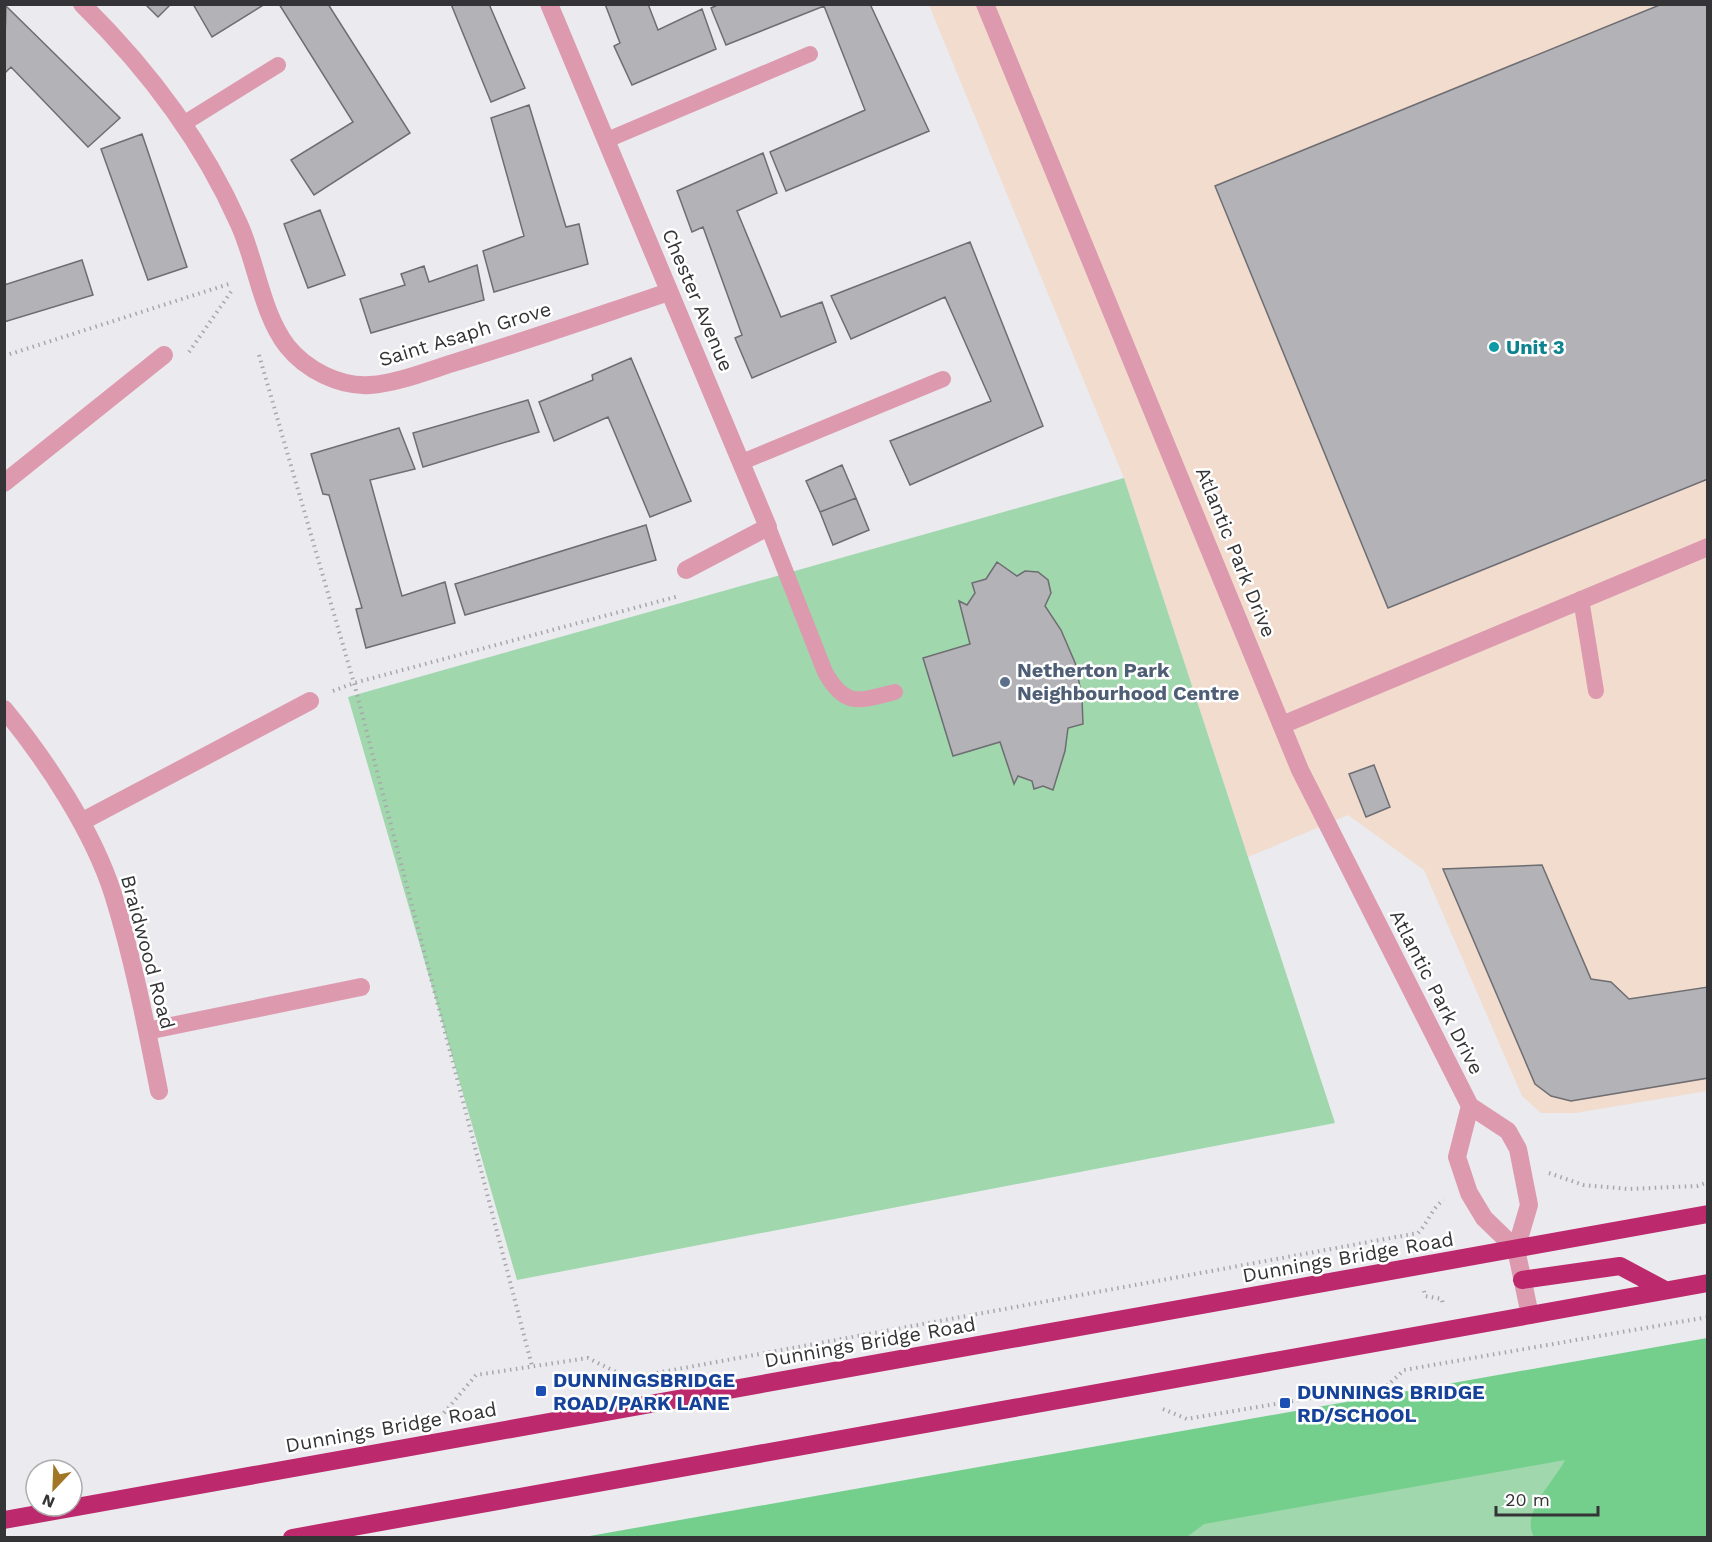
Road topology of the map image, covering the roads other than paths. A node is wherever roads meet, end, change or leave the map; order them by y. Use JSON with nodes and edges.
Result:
{"nodes":[{"id":1,"x":82,"y":4,"type":"edge"},
{"id":2,"x":549,"y":4,"type":"edge"},
{"id":3,"x":985,"y":4,"type":"edge"},
{"id":4,"x":810,"y":54,"type":"dead end"},
{"id":5,"x":278,"y":65,"type":"dead end"},
{"id":6,"x":183,"y":124,"type":"junction"},
{"id":7,"x":607,"y":140,"type":"junction"},
{"id":8,"x":669,"y":292,"type":"junction"},
{"id":9,"x":164,"y":355,"type":"road end"},
{"id":10,"x":943,"y":379,"type":"dead end"},
{"id":11,"x":742,"y":462,"type":"junction"},
{"id":12,"x":4,"y":483,"type":"edge"},
{"id":13,"x":768,"y":526,"type":"junction"},
{"id":14,"x":1707,"y":547,"type":"edge"},
{"id":15,"x":686,"y":570,"type":"dead end"},
{"id":16,"x":1581,"y":599,"type":"junction"},
{"id":17,"x":1596,"y":691,"type":"dead end"},
{"id":18,"x":895,"y":692,"type":"dead end"},
{"id":19,"x":310,"y":701,"type":"road end"},
{"id":20,"x":4,"y":709,"type":"edge"},
{"id":21,"x":1282,"y":725,"type":"junction"},
{"id":22,"x":81,"y":822,"type":"junction"},
{"id":23,"x":361,"y":987,"type":"dead end"},
{"id":24,"x":147,"y":1031,"type":"junction"},
{"id":25,"x":159,"y":1091,"type":"dead end"},
{"id":26,"x":1470,"y":1106,"type":"junction"},
{"id":27,"x":1707,"y":1214,"type":"edge"},
{"id":28,"x":1516,"y":1249,"type":"junction"},
{"id":29,"x":1522,"y":1280,"type":"junction"},
{"id":30,"x":1707,"y":1282,"type":"edge"},
{"id":31,"x":1665,"y":1290,"type":"junction"},
{"id":32,"x":1530,"y":1315,"type":"junction"},
{"id":33,"x":4,"y":1520,"type":"edge"},
{"id":34,"x":292,"y":1538,"type":"edge"}],
"edges":[{"from":1,"to":6,"type":"street","name":"Saint Asaph Grove"},
{"from":2,"to":7,"type":"street","name":"Chester Avenue"},
{"from":3,"to":21,"type":"street","name":"Atlantic Park Drive"},
{"from":4,"to":7,"type":"lane"},
{"from":5,"to":6,"type":"lane"},
{"from":6,"to":8,"type":"street","name":"Saint Asaph Grove"},
{"from":7,"to":8,"type":"street","name":"Chester Avenue"},
{"from":8,"to":11,"type":"street","name":"Chester Avenue"},
{"from":9,"to":12,"type":"street"},
{"from":10,"to":11,"type":"lane"},
{"from":11,"to":13,"type":"street","name":"Chester Avenue"},
{"from":13,"to":15,"type":"street"},
{"from":13,"to":18,"type":"lane"},
{"from":14,"to":16,"type":"street"},
{"from":16,"to":17,"type":"lane"},
{"from":16,"to":21,"type":"street"},
{"from":19,"to":22,"type":"street"},
{"from":20,"to":22,"type":"street","name":"Braidwood Road"},
{"from":21,"to":26,"type":"street","name":"Atlantic Park Drive"},
{"from":22,"to":24,"type":"street","name":"Braidwood Road"},
{"from":23,"to":24,"type":"street"},
{"from":24,"to":25,"type":"street","name":"Braidwood Road"},
{"from":26,"to":28,"type":"street","name":"Atlantic Park Drive"},
{"from":26,"to":28,"type":"street","name":"Atlantic Park Drive"},
{"from":27,"to":28,"type":"highway","name":"Dunnings Bridge Road"},
{"from":28,"to":29,"type":"street"},
{"from":28,"to":33,"type":"highway","name":"Dunnings Bridge Road"},
{"from":29,"to":31,"type":"highway"},
{"from":29,"to":32,"type":"street"},
{"from":30,"to":31,"type":"highway"},
{"from":31,"to":32,"type":"highway"},
{"from":32,"to":34,"type":"highway"}]}
